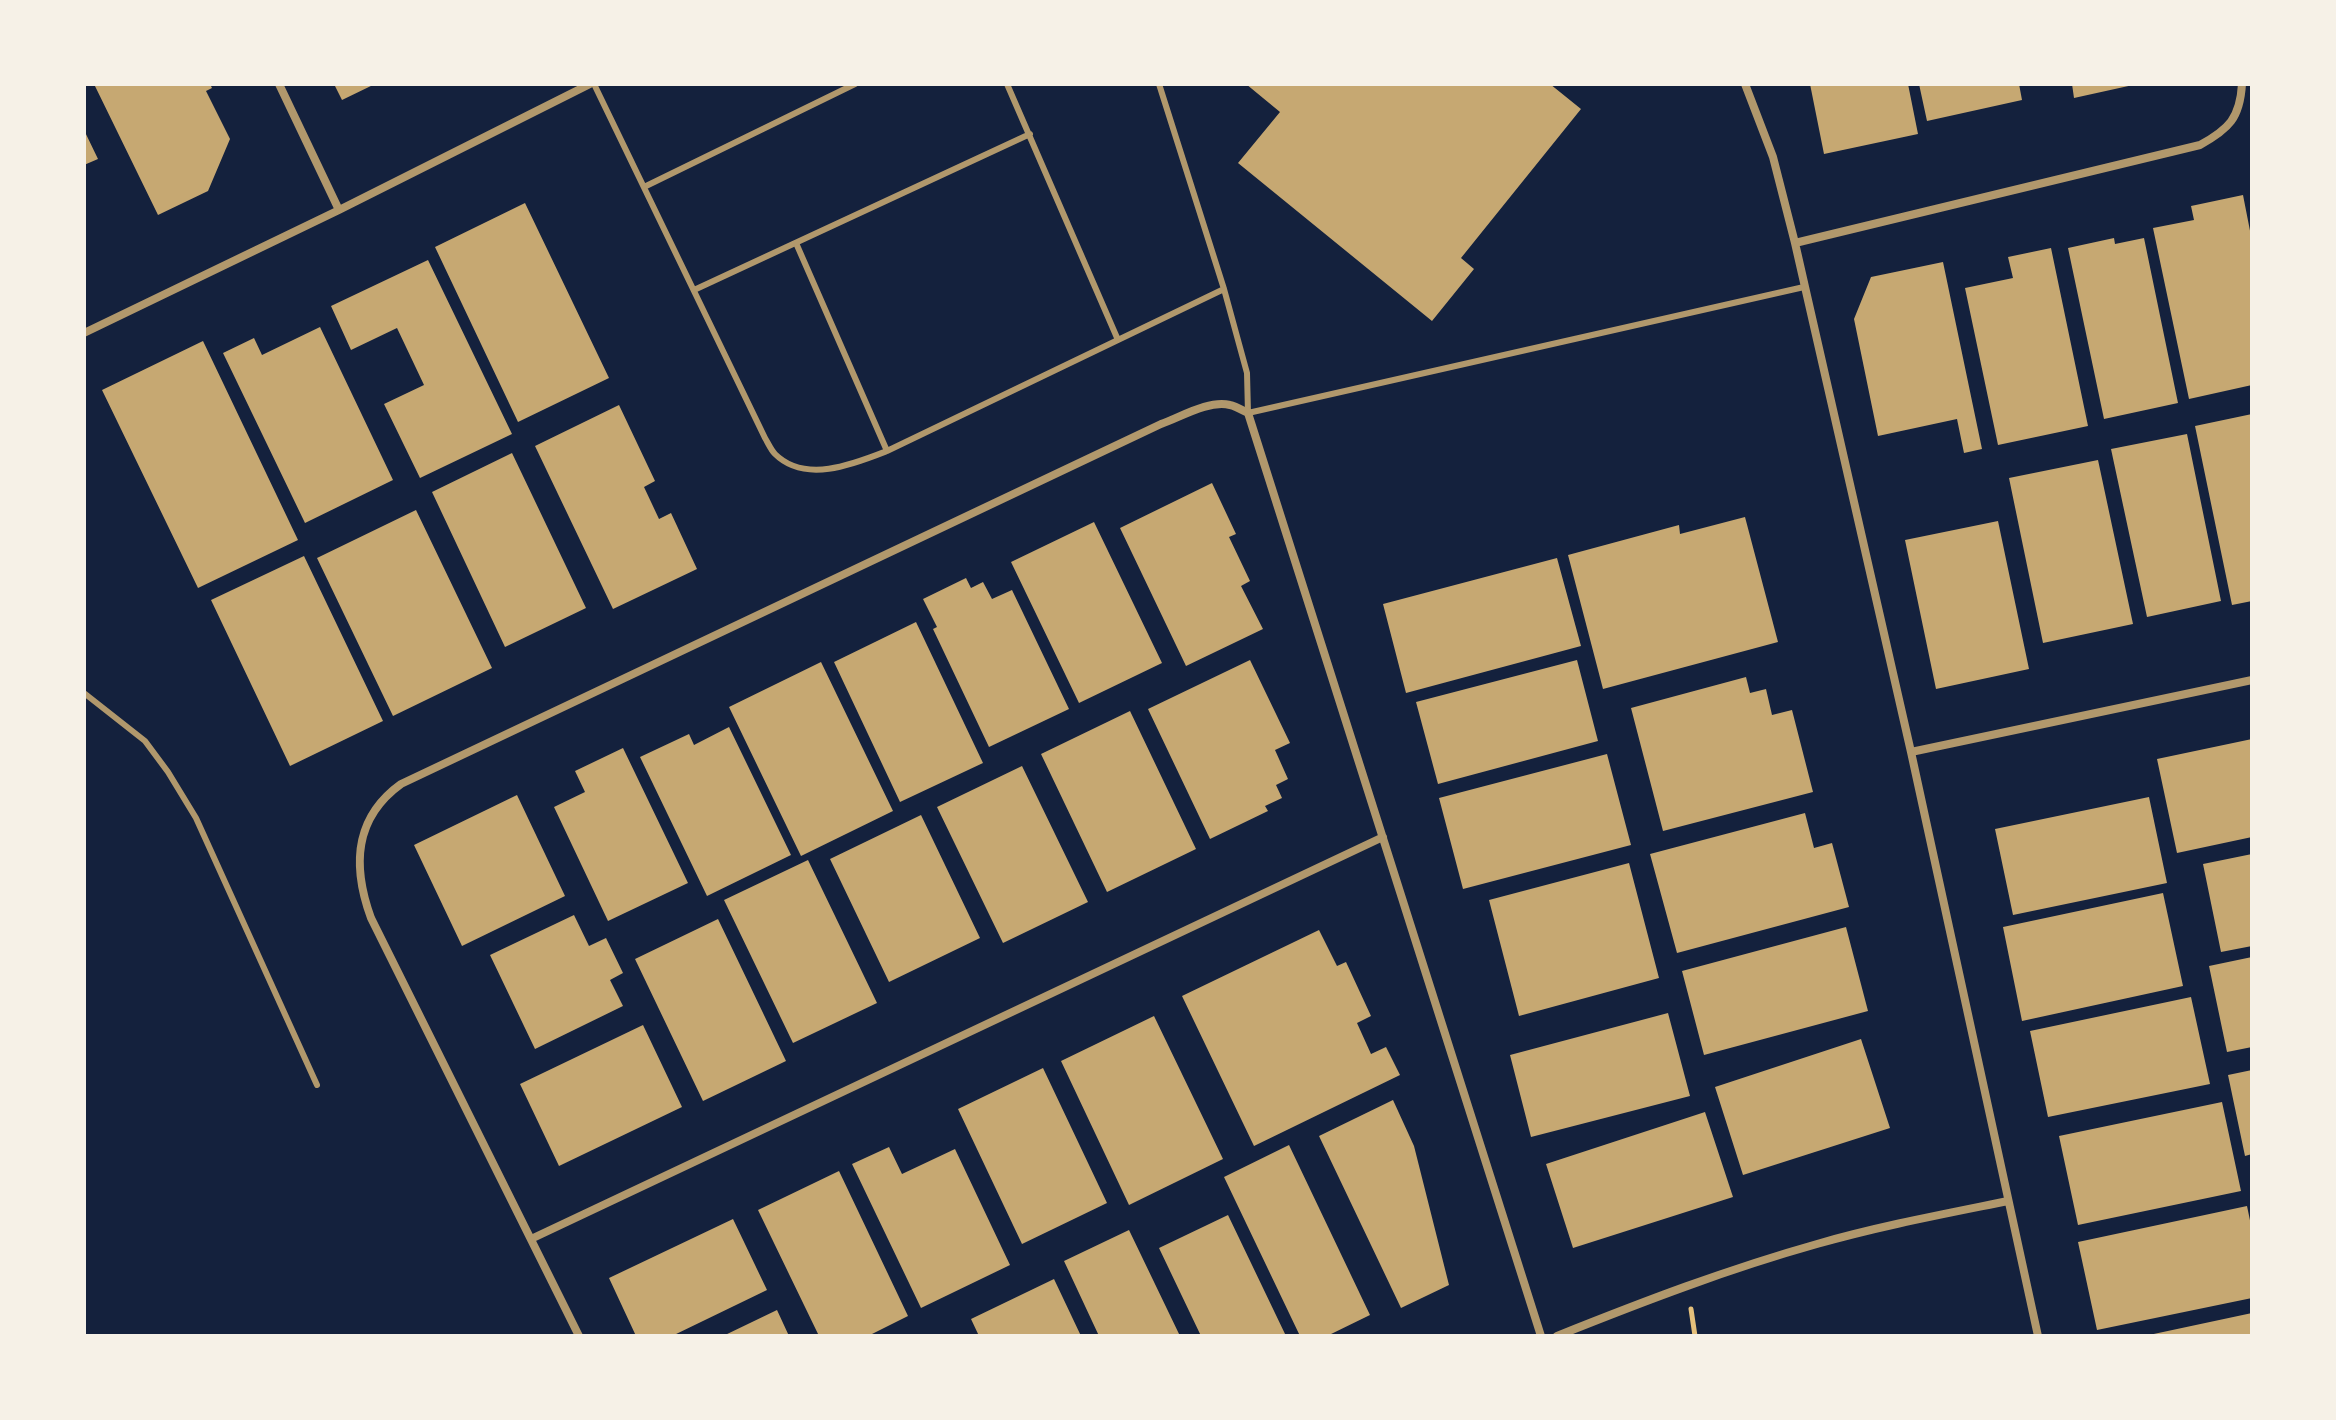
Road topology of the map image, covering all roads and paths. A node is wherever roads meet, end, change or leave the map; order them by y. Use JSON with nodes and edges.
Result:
{"nodes":[{"id":1,"x":279,"y":84,"type":"edge"},
{"id":2,"x":592,"y":84,"type":"edge"},
{"id":3,"x":855,"y":84,"type":"edge"},
{"id":4,"x":1007,"y":84,"type":"edge"},
{"id":5,"x":1159,"y":84,"type":"edge"},
{"id":6,"x":1745,"y":84,"type":"edge"},
{"id":7,"x":2242,"y":84,"type":"edge"},
{"id":8,"x":1030,"y":134,"type":"junction"},
{"id":9,"x":644,"y":187,"type":"junction"},
{"id":10,"x":339,"y":210,"type":"junction"},
{"id":11,"x":796,"y":243,"type":"junction"},
{"id":12,"x":1795,"y":243,"type":"junction"},
{"id":13,"x":1804,"y":287,"type":"junction"},
{"id":14,"x":1224,"y":289,"type":"junction"},
{"id":15,"x":694,"y":290,"type":"junction"},
{"id":16,"x":84,"y":333,"type":"edge"},
{"id":17,"x":1118,"y":340,"type":"junction"},
{"id":18,"x":1248,"y":413,"type":"junction"},
{"id":19,"x":887,"y":451,"type":"junction"},
{"id":20,"x":2252,"y":680,"type":"edge"},
{"id":21,"x":84,"y":693,"type":"edge"},
{"id":22,"x":1911,"y":752,"type":"junction"},
{"id":23,"x":1383,"y":837,"type":"junction"},
{"id":24,"x":317,"y":1085,"type":"dead end"},
{"id":25,"x":2008,"y":1201,"type":"junction"},
{"id":26,"x":531,"y":1239,"type":"junction"},
{"id":27,"x":579,"y":1336,"type":"edge"},
{"id":28,"x":1541,"y":1336,"type":"edge"},
{"id":29,"x":1557,"y":1336,"type":"edge"},
{"id":30,"x":2038,"y":1336,"type":"edge"}],
"edges":[{"from":1,"to":10,"type":"street"},
{"from":2,"to":9,"type":"lane"},
{"from":2,"to":10,"type":"street"},
{"from":3,"to":9,"type":"lane"},
{"from":4,"to":8,"type":"lane"},
{"from":5,"to":14,"type":"lane"},
{"from":6,"to":12,"type":"street"},
{"from":7,"to":12,"type":"street"},
{"from":8,"to":11,"type":"lane"},
{"from":8,"to":17,"type":"lane"},
{"from":9,"to":15,"type":"lane"},
{"from":10,"to":16,"type":"street"},
{"from":11,"to":15,"type":"lane"},
{"from":11,"to":19,"type":"lane"},
{"from":12,"to":13,"type":"street"},
{"from":13,"to":18,"type":"lane"},
{"from":13,"to":22,"type":"street"},
{"from":14,"to":17,"type":"lane"},
{"from":14,"to":18,"type":"lane"},
{"from":15,"to":19,"type":"lane"},
{"from":17,"to":19,"type":"lane"},
{"from":18,"to":23,"type":"street"},
{"from":18,"to":26,"type":"street"},
{"from":20,"to":22,"type":"street"},
{"from":21,"to":24,"type":"lane"},
{"from":22,"to":25,"type":"street"},
{"from":23,"to":26,"type":"street"},
{"from":23,"to":28,"type":"street"},
{"from":25,"to":29,"type":"street"},
{"from":25,"to":30,"type":"street"},
{"from":26,"to":27,"type":"street"}]}
